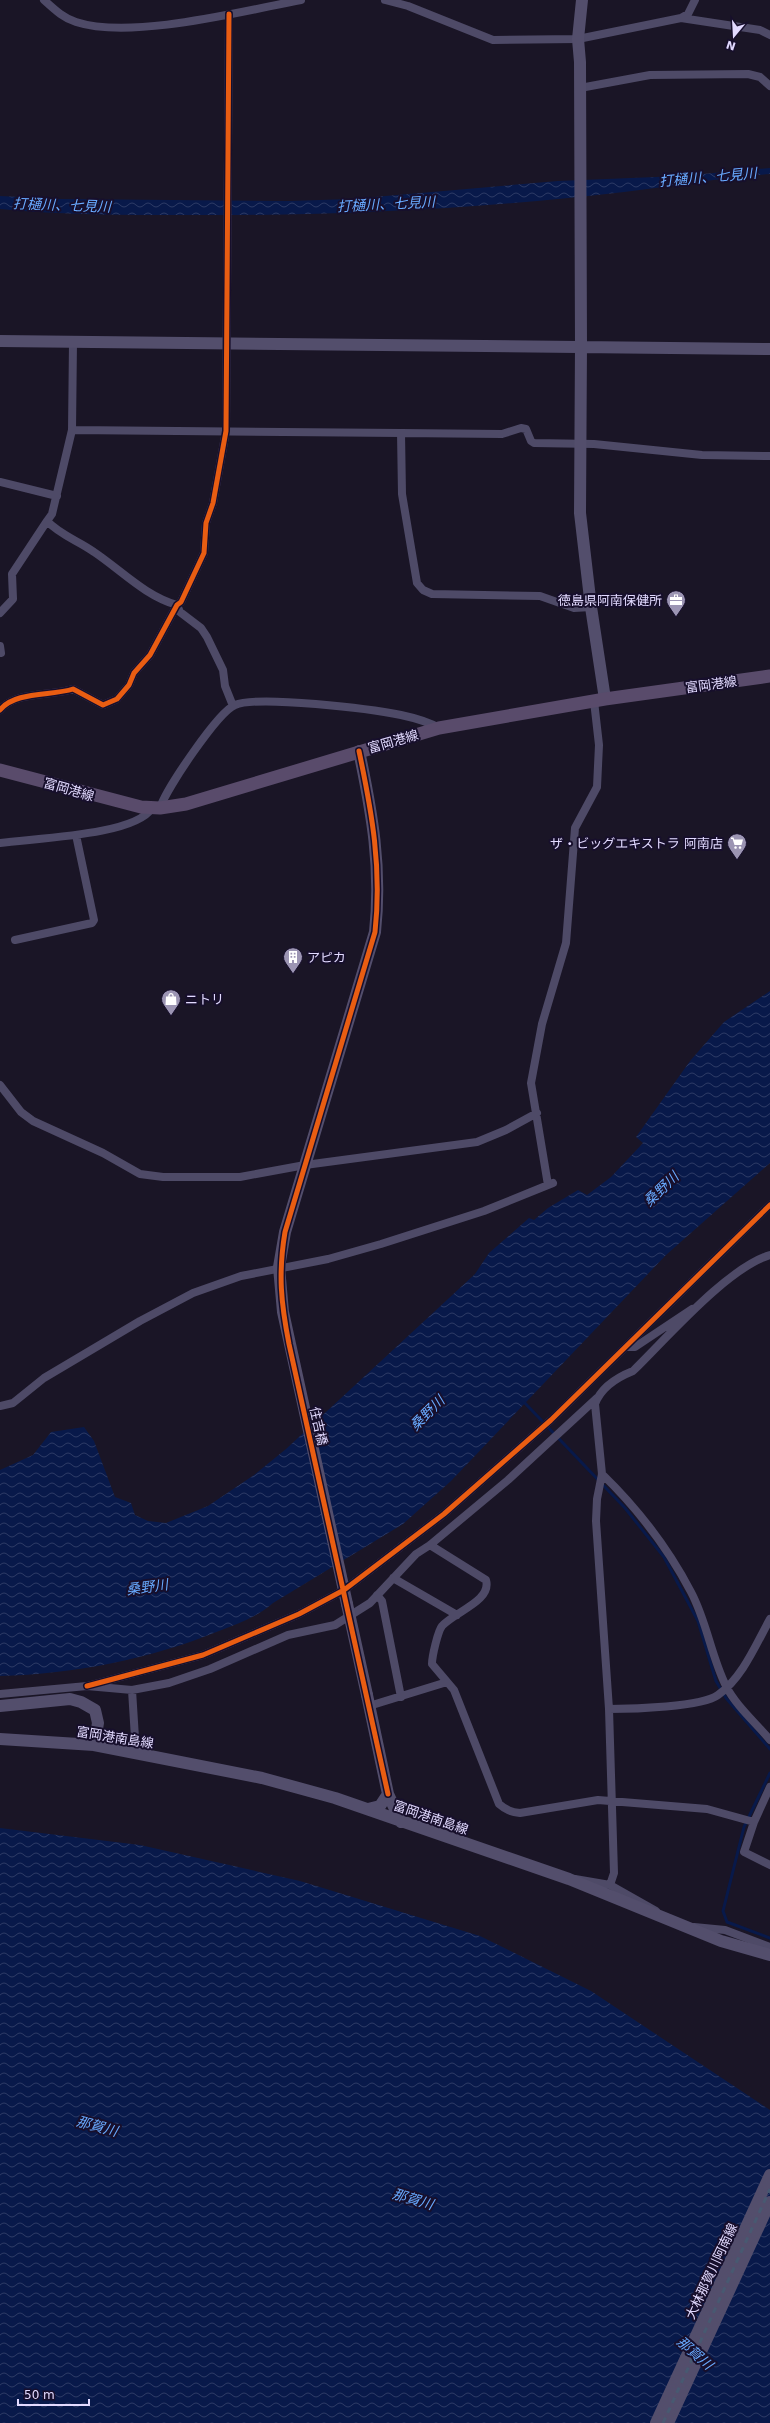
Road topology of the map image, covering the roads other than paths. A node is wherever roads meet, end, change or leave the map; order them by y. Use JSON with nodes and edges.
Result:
{"nodes":[{"id":1,"x":44,"y":0,"type":"edge"},
{"id":2,"x":301,"y":0,"type":"edge"},
{"id":3,"x":385,"y":0,"type":"edge"},
{"id":4,"x":582,"y":0,"type":"edge"},
{"id":5,"x":695,"y":0,"type":"edge"},
{"id":6,"x":407,"y":3,"type":"edge"},
{"id":7,"x":228,"y":14,"type":"junction"},
{"id":8,"x":681,"y":18,"type":"junction"},
{"id":9,"x":770,"y":35,"type":"edge"},
{"id":10,"x":578,"y":39,"type":"junction"},
{"id":11,"x":770,"y":86,"type":"edge"},
{"id":12,"x":580,"y":88,"type":"junction"},
{"id":13,"x":0,"y":341,"type":"edge"},
{"id":14,"x":73,"y":342,"type":"junction"},
{"id":15,"x":227,"y":344,"type":"junction"},
{"id":16,"x":581,"y":345,"type":"junction"},
{"id":17,"x":770,"y":349,"type":"edge"},
{"id":18,"x":72,"y":430,"type":"junction"},
{"id":19,"x":226,"y":431,"type":"junction"},
{"id":20,"x":402,"y":433,"type":"junction"},
{"id":21,"x":579,"y":443,"type":"junction"},
{"id":22,"x":770,"y":456,"type":"edge"},
{"id":23,"x":0,"y":482,"type":"edge"},
{"id":24,"x":57,"y":496,"type":"junction"},
{"id":25,"x":47,"y":521,"type":"junction"},
{"id":26,"x":177,"y":605,"type":"junction"},
{"id":27,"x":590,"y":607,"type":"junction"},
{"id":28,"x":0,"y":613,"type":"edge"},
{"id":29,"x":770,"y":676,"type":"edge"},
{"id":30,"x":600,"y":700,"type":"junction"},
{"id":31,"x":233,"y":706,"type":"junction"},
{"id":32,"x":0,"y":710,"type":"edge"},
{"id":33,"x":439,"y":728,"type":"junction"},
{"id":34,"x":359,"y":751,"type":"junction"},
{"id":35,"x":0,"y":770,"type":"edge"},
{"id":36,"x":156,"y":808,"type":"junction"},
{"id":37,"x":76,"y":834,"type":"junction"},
{"id":38,"x":0,"y":843,"type":"edge"},
{"id":39,"x":15,"y":940,"type":"dead end"},
{"id":40,"x":0,"y":1085,"type":"edge"},
{"id":41,"x":537,"y":1113,"type":"junction"},
{"id":42,"x":305,"y":1165,"type":"junction"},
{"id":43,"x":770,"y":1204,"type":"edge"},
{"id":44,"x":770,"y":1255,"type":"edge"},
{"id":45,"x":280,"y":1270,"type":"junction"},
{"id":46,"x":699,"y":1307,"type":"junction"},
{"id":47,"x":627,"y":1347,"type":"junction"},
{"id":48,"x":597,"y":1398,"type":"junction"},
{"id":49,"x":0,"y":1406,"type":"edge"},
{"id":50,"x":601,"y":1479,"type":"junction"},
{"id":51,"x":430,"y":1545,"type":"junction"},
{"id":52,"x":393,"y":1578,"type":"junction"},
{"id":53,"x":343,"y":1586,"type":"junction"},
{"id":54,"x":377,"y":1595,"type":"junction"},
{"id":55,"x":456,"y":1615,"type":"junction"},
{"id":56,"x":770,"y":1619,"type":"edge"},
{"id":57,"x":447,"y":1682,"type":"junction"},
{"id":58,"x":87,"y":1686,"type":"junction"},
{"id":59,"x":726,"y":1688,"type":"junction"},
{"id":60,"x":132,"y":1690,"type":"junction"},
{"id":61,"x":0,"y":1694,"type":"edge"},
{"id":62,"x":401,"y":1697,"type":"junction"},
{"id":63,"x":368,"y":1700,"type":"junction"},
{"id":64,"x":0,"y":1706,"type":"edge"},
{"id":65,"x":609,"y":1709,"type":"junction"},
{"id":66,"x":0,"y":1739,"type":"edge"},
{"id":67,"x":770,"y":1740,"type":"edge"},
{"id":68,"x":94,"y":1745,"type":"junction"},
{"id":69,"x":136,"y":1754,"type":"junction"},
{"id":70,"x":770,"y":1787,"type":"edge"},
{"id":71,"x":388,"y":1794,"type":"junction"},
{"id":72,"x":612,"y":1801,"type":"junction"},
{"id":73,"x":368,"y":1809,"type":"junction"},
{"id":74,"x":750,"y":1820,"type":"junction"},
{"id":75,"x":401,"y":1822,"type":"junction"},
{"id":76,"x":770,"y":1865,"type":"edge"},
{"id":77,"x":569,"y":1879,"type":"junction"},
{"id":78,"x":610,"y":1885,"type":"junction"},
{"id":79,"x":663,"y":1916,"type":"junction"},
{"id":80,"x":689,"y":1927,"type":"junction"},
{"id":81,"x":770,"y":1947,"type":"edge"},
{"id":82,"x":770,"y":1955,"type":"edge"},
{"id":83,"x":770,"y":2175,"type":"edge"},
{"id":84,"x":770,"y":2202,"type":"edge"},
{"id":85,"x":656,"y":2423,"type":"edge"},
{"id":86,"x":668,"y":2423,"type":"edge"}],
"edges":[{"from":1,"to":7,"type":"street"},
{"from":2,"to":7,"type":"street"},
{"from":3,"to":6,"type":"street"},
{"from":4,"to":10,"type":"street"},
{"from":5,"to":8,"type":"street"},
{"from":6,"to":10,"type":"street"},
{"from":7,"to":15,"type":"street"},
{"from":8,"to":9,"type":"street"},
{"from":8,"to":10,"type":"street"},
{"from":10,"to":12,"type":"street"},
{"from":11,"to":12,"type":"street"},
{"from":12,"to":16,"type":"street"},
{"from":13,"to":14,"type":"street"},
{"from":14,"to":15,"type":"street"},
{"from":14,"to":18,"type":"street"},
{"from":15,"to":16,"type":"street"},
{"from":15,"to":19,"type":"street"},
{"from":16,"to":17,"type":"street"},
{"from":16,"to":21,"type":"street"},
{"from":18,"to":19,"type":"street"},
{"from":18,"to":24,"type":"street"},
{"from":19,"to":20,"type":"street"},
{"from":19,"to":26,"type":"street"},
{"from":20,"to":21,"type":"street"},
{"from":20,"to":27,"type":"street"},
{"from":21,"to":22,"type":"street"},
{"from":21,"to":27,"type":"street"},
{"from":23,"to":24,"type":"street"},
{"from":24,"to":25,"type":"street"},
{"from":25,"to":26,"type":"street"},
{"from":25,"to":28,"type":"street"},
{"from":26,"to":31,"type":"street"},
{"from":26,"to":32,"type":"street"},
{"from":27,"to":30,"type":"street"},
{"from":29,"to":30,"type":"main road","name":"富岡港線"},
{"from":30,"to":33,"type":"main road","name":"富岡港線"},
{"from":30,"to":41,"type":"street"},
{"from":31,"to":33,"type":"street"},
{"from":31,"to":36,"type":"street"},
{"from":33,"to":34,"type":"main road","name":"富岡港線"},
{"from":34,"to":36,"type":"main road","name":"富岡港線"},
{"from":34,"to":42,"type":"street","name":"住吉橋"},
{"from":35,"to":36,"type":"main road","name":"富岡港線"},
{"from":36,"to":37,"type":"street"},
{"from":37,"to":38,"type":"street"},
{"from":37,"to":39,"type":"street"},
{"from":40,"to":42,"type":"street"},
{"from":41,"to":42,"type":"street"},
{"from":41,"to":45,"type":"street"},
{"from":42,"to":45,"type":"street","name":"住吉橋"},
{"from":43,"to":47,"type":"street"},
{"from":44,"to":46,"type":"street"},
{"from":45,"to":49,"type":"street"},
{"from":45,"to":53,"type":"street","name":"住吉橋"},
{"from":46,"to":47,"type":"street"},
{"from":46,"to":48,"type":"street"},
{"from":47,"to":53,"type":"street"},
{"from":48,"to":50,"type":"street"},
{"from":48,"to":51,"type":"street"},
{"from":50,"to":59,"type":"street"},
{"from":50,"to":65,"type":"street"},
{"from":51,"to":52,"type":"street"},
{"from":51,"to":55,"type":"street"},
{"from":52,"to":54,"type":"street"},
{"from":52,"to":55,"type":"street"},
{"from":53,"to":58,"type":"street"},
{"from":53,"to":63,"type":"street","name":"住吉橋","bridge":true},
{"from":54,"to":60,"type":"street"},
{"from":54,"to":62,"type":"street"},
{"from":55,"to":57,"type":"street"},
{"from":56,"to":59,"type":"street"},
{"from":57,"to":62,"type":"street"},
{"from":57,"to":72,"type":"street"},
{"from":58,"to":60,"type":"street"},
{"from":58,"to":61,"type":"street"},
{"from":59,"to":65,"type":"street"},
{"from":59,"to":67,"type":"street"},
{"from":60,"to":69,"type":"street"},
{"from":62,"to":63,"type":"street"},
{"from":63,"to":71,"type":"street","name":"住吉橋"},
{"from":64,"to":68,"type":"street"},
{"from":65,"to":72,"type":"street"},
{"from":66,"to":68,"type":"street","name":"富岡港南島線"},
{"from":68,"to":69,"type":"street","name":"富岡港南島線"},
{"from":69,"to":73,"type":"street","name":"富岡港南島線"},
{"from":70,"to":74,"type":"street"},
{"from":71,"to":73,"type":"street"},
{"from":71,"to":75,"type":"street","name":"住吉橋"},
{"from":72,"to":74,"type":"street"},
{"from":72,"to":78,"type":"street"},
{"from":73,"to":75,"type":"street","name":"富岡港南島線"},
{"from":74,"to":76,"type":"street"},
{"from":75,"to":77,"type":"street","name":"富岡港南島線"},
{"from":77,"to":78,"type":"street"},
{"from":77,"to":79,"type":"street","name":"富岡港南島線"},
{"from":78,"to":79,"type":"street"},
{"from":79,"to":80,"type":"street","name":"富岡港南島線"},
{"from":80,"to":81,"type":"street"},
{"from":80,"to":82,"type":"street","name":"富岡港南島線"},
{"from":83,"to":85,"type":"street","name":"大林那賀川阿南線"},
{"from":84,"to":86,"type":"street","name":"大林那賀川阿南線"}]}
